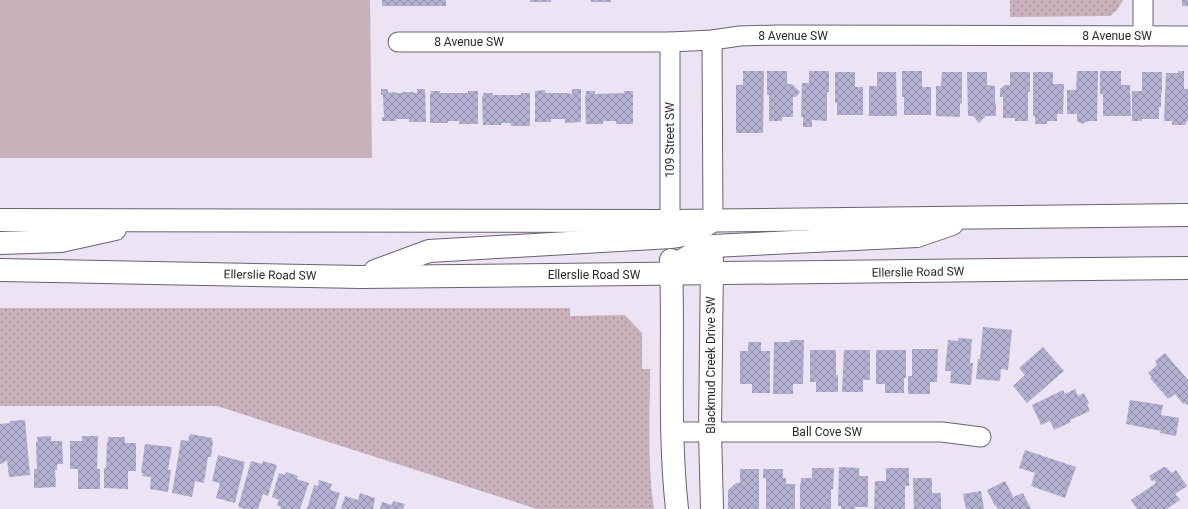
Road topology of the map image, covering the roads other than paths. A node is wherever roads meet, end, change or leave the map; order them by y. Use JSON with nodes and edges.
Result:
{"nodes":[{"id":1,"x":1142,"y":0,"type":"edge"},
{"id":2,"x":1142,"y":36,"type":"junction"},
{"id":3,"x":1188,"y":36,"type":"edge"},
{"id":4,"x":712,"y":40,"type":"junction"},
{"id":5,"x":398,"y":42,"type":"dead end"},
{"id":6,"x":670,"y":42,"type":"junction"},
{"id":7,"x":1188,"y":215,"type":"edge"},
{"id":8,"x":975,"y":218,"type":"junction"},
{"id":9,"x":160,"y":219,"type":"junction"},
{"id":10,"x":0,"y":220,"type":"edge"},
{"id":11,"x":713,"y":220,"type":"junction"},
{"id":12,"x":670,"y":229,"type":"junction"},
{"id":13,"x":0,"y":243,"type":"edge"},
{"id":14,"x":713,"y":246,"type":"junction"},
{"id":15,"x":1188,"y":268,"type":"edge"},
{"id":16,"x":0,"y":270,"type":"edge"},
{"id":17,"x":672,"y":274,"type":"junction"},
{"id":18,"x":711,"y":274,"type":"junction"},
{"id":19,"x":361,"y":277,"type":"junction"},
{"id":20,"x":672,"y":432,"type":"junction"},
{"id":21,"x":710,"y":432,"type":"junction"},
{"id":22,"x":981,"y":438,"type":"dead end"},
{"id":23,"x":677,"y":509,"type":"edge"},
{"id":24,"x":712,"y":509,"type":"edge"}],
"edges":[{"from":1,"to":2,"type":"street"},
{"from":2,"to":3,"type":"street","name":"8 Avenue SW"},
{"from":2,"to":4,"type":"street","name":"8 Avenue SW"},
{"from":4,"to":6,"type":"street","name":"8 Avenue SW"},
{"from":4,"to":11,"type":"street"},
{"from":5,"to":6,"type":"street","name":"8 Avenue SW"},
{"from":6,"to":12,"type":"street","name":"109 Street SW"},
{"from":7,"to":8,"type":"main road"},
{"from":8,"to":11,"type":"main road"},
{"from":8,"to":14,"type":"main road"},
{"from":9,"to":10,"type":"main road"},
{"from":9,"to":12,"type":"main road"},
{"from":9,"to":13,"type":"main road"},
{"from":11,"to":12,"type":"main road"},
{"from":11,"to":14,"type":"main road","name":"Blackmud Creek Drive SW"},
{"from":12,"to":17,"type":"main road"},
{"from":12,"to":19,"type":"main road"},
{"from":14,"to":17,"type":"main road"},
{"from":14,"to":18,"type":"main road","name":"Blackmud Creek Drive SW"},
{"from":15,"to":18,"type":"main road","name":"Ellerslie Road SW"},
{"from":16,"to":19,"type":"main road","name":"Ellerslie Road SW"},
{"from":17,"to":18,"type":"main road","name":"Ellerslie Road SW"},
{"from":17,"to":19,"type":"main road","name":"Ellerslie Road SW"},
{"from":17,"to":20,"type":"main road"},
{"from":18,"to":21,"type":"main road","name":"Blackmud Creek Drive SW"},
{"from":20,"to":21,"type":"street","name":"Ball Cove SW"},
{"from":20,"to":23,"type":"main road"},
{"from":21,"to":22,"type":"street","name":"Ball Cove SW"},
{"from":21,"to":24,"type":"main road","name":"Blackmud Creek Drive SW"}]}
